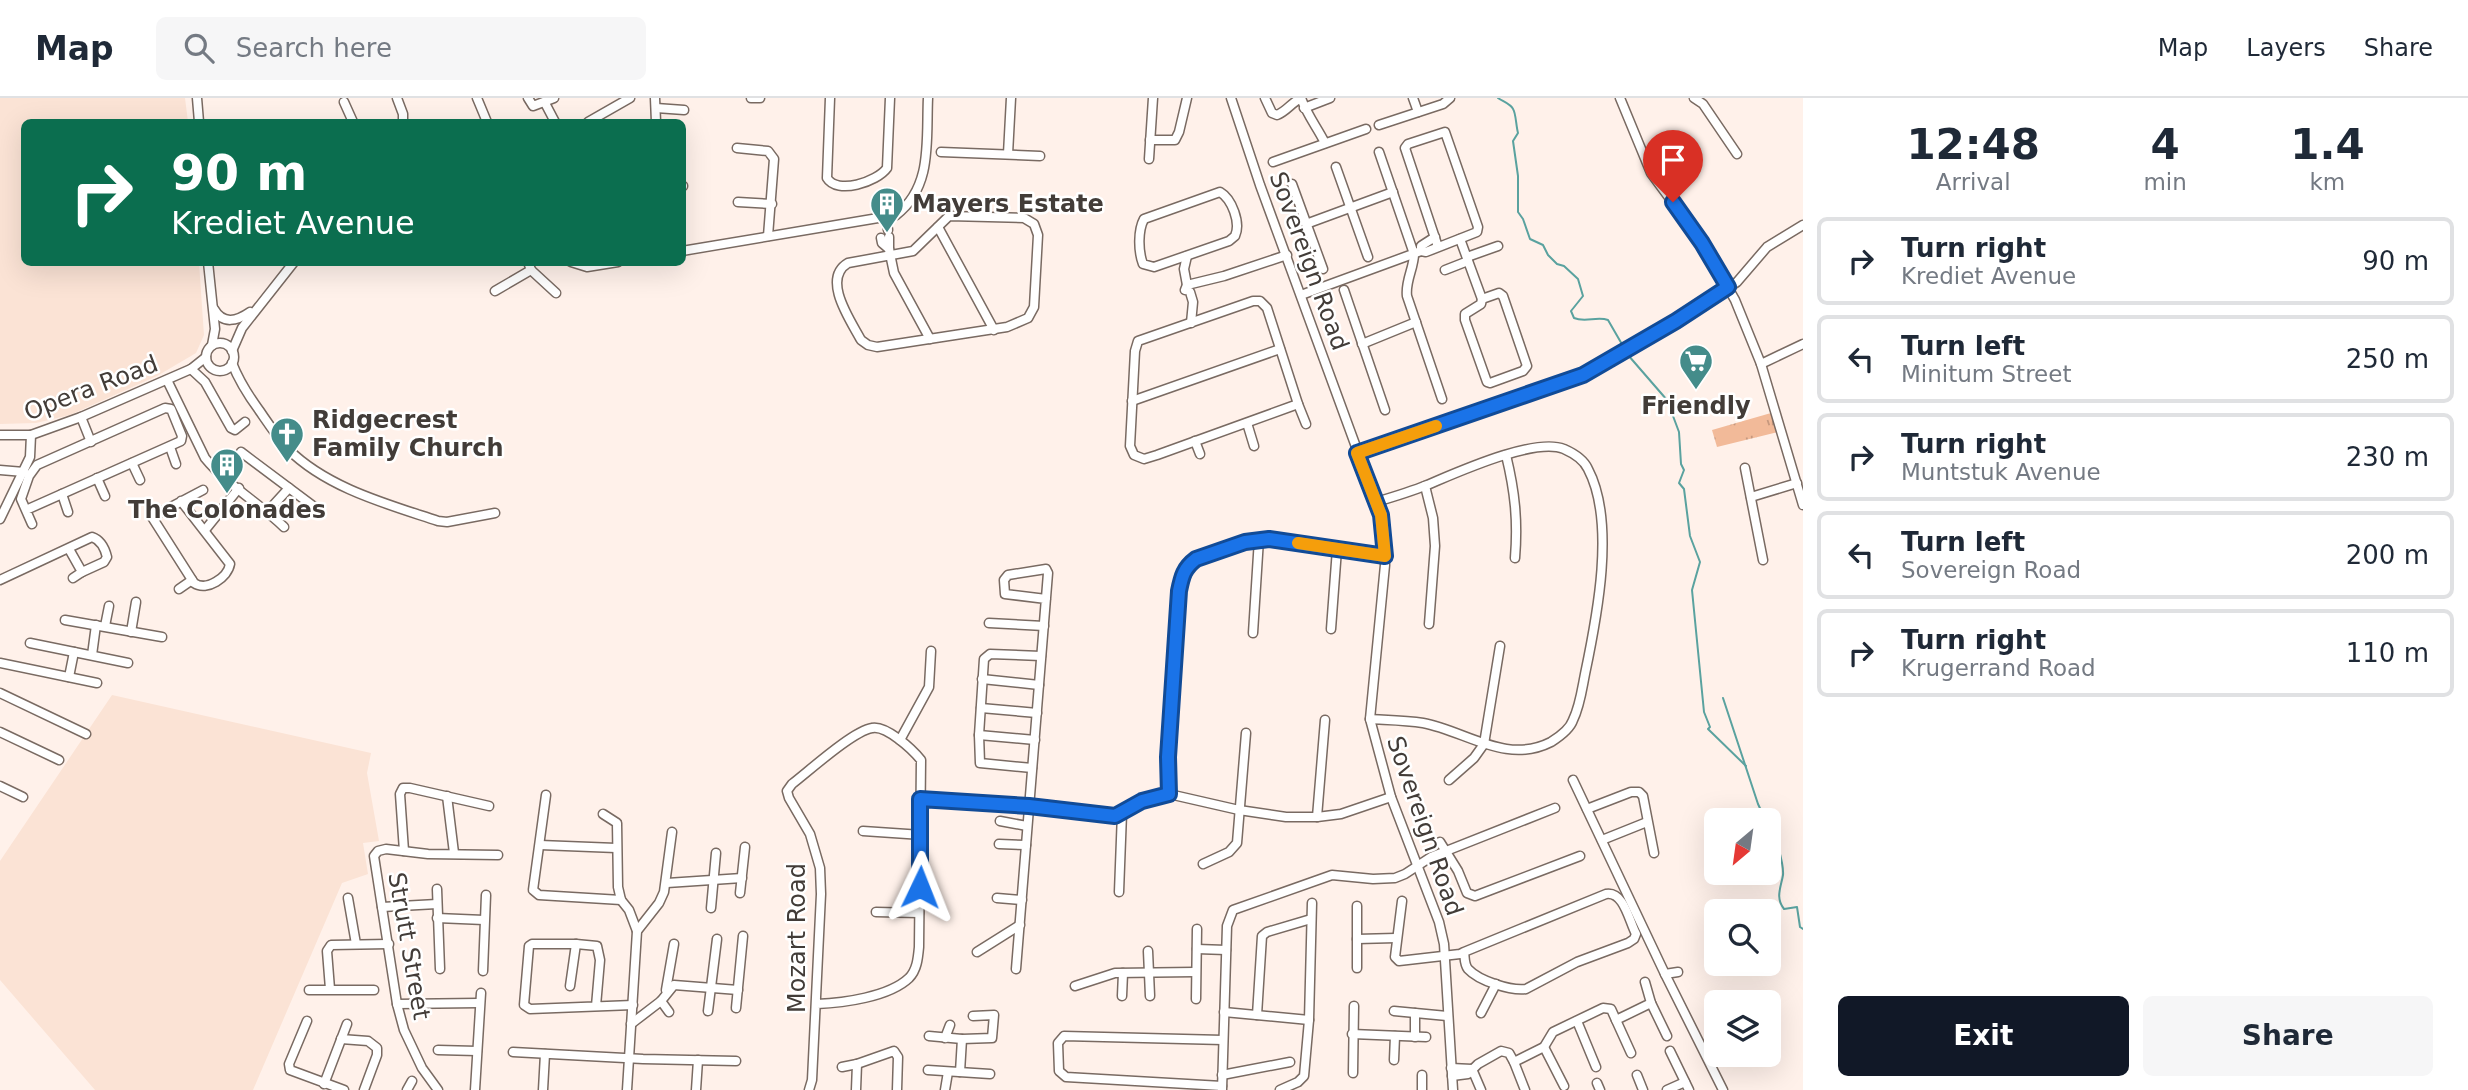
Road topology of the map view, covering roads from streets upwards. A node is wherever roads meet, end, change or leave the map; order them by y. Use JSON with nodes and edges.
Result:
{"nodes":[{"id":1,"x":197,"y":98,"type":"edge"},
{"id":2,"x":397,"y":98,"type":"edge"},
{"id":3,"x":477,"y":98,"type":"edge"},
{"id":4,"x":528,"y":98,"type":"edge"},
{"id":5,"x":554,"y":98,"type":"edge"},
{"id":6,"x":630,"y":98,"type":"edge"},
{"id":7,"x":655,"y":98,"type":"edge"},
{"id":8,"x":751,"y":98,"type":"edge"},
{"id":9,"x":760,"y":98,"type":"edge"},
{"id":10,"x":830,"y":98,"type":"edge"},
{"id":11,"x":890,"y":98,"type":"edge"},
{"id":12,"x":928,"y":98,"type":"edge"},
{"id":13,"x":1011,"y":98,"type":"edge"},
{"id":14,"x":1153,"y":98,"type":"edge"},
{"id":15,"x":1187,"y":98,"type":"edge"},
{"id":16,"x":1231,"y":98,"type":"edge"},
{"id":17,"x":1265,"y":98,"type":"edge"},
{"id":18,"x":1301,"y":98,"type":"edge"},
{"id":19,"x":1329,"y":98,"type":"edge"},
{"id":20,"x":1413,"y":98,"type":"edge"},
{"id":21,"x":1450,"y":98,"type":"edge"},
{"id":22,"x":1620,"y":98,"type":"edge"},
{"id":23,"x":1694,"y":98,"type":"edge"},
{"id":24,"x":1707,"y":101,"type":"edge"},
{"id":25,"x":344,"y":102,"type":"dead end"},
{"id":26,"x":545,"y":103,"type":"junction"},
{"id":27,"x":656,"y":108,"type":"junction"},
{"id":28,"x":1304,"y":108,"type":"junction"},
{"id":29,"x":684,"y":110,"type":"dead end"},
{"id":30,"x":1418,"y":112,"type":"junction"},
{"id":31,"x":199,"y":119,"type":"edge"},
{"id":32,"x":352,"y":119,"type":"edge"},
{"id":33,"x":403,"y":119,"type":"edge"},
{"id":34,"x":486,"y":119,"type":"edge"},
{"id":35,"x":553,"y":119,"type":"edge"},
{"id":36,"x":593,"y":119,"type":"edge"},
{"id":37,"x":656,"y":119,"type":"edge"},
{"id":38,"x":1379,"y":125,"type":"dead end"},
{"id":39,"x":1366,"y":129,"type":"dead end"},
{"id":40,"x":1150,"y":140,"type":"junction"},
{"id":41,"x":1325,"y":144,"type":"junction"},
{"id":42,"x":737,"y":148,"type":"dead end"},
{"id":43,"x":941,"y":152,"type":"dead end"},
{"id":44,"x":1379,"y":152,"type":"dead end"},
{"id":45,"x":1008,"y":154,"type":"junction"},
{"id":46,"x":1737,"y":154,"type":"dead end"},
{"id":47,"x":1040,"y":156,"type":"dead end"},
{"id":48,"x":1149,"y":159,"type":"dead end"},
{"id":49,"x":1273,"y":162,"type":"dead end"},
{"id":50,"x":1336,"y":167,"type":"dead end"},
{"id":51,"x":1292,"y":184,"type":"dead end"},
{"id":52,"x":1394,"y":192,"type":"junction"},
{"id":53,"x":738,"y":202,"type":"dead end"},
{"id":54,"x":772,"y":204,"type":"junction"},
{"id":55,"x":1351,"y":208,"type":"junction"},
{"id":56,"x":882,"y":218,"type":"junction"},
{"id":57,"x":1307,"y":224,"type":"junction"},
{"id":58,"x":1803,"y":226,"type":"edge"},
{"id":59,"x":938,"y":227,"type":"junction"},
{"id":60,"x":768,"y":236,"type":"junction"},
{"id":61,"x":1434,"y":237,"type":"junction"},
{"id":62,"x":1460,"y":239,"type":"junction"},
{"id":63,"x":1498,"y":246,"type":"dead end"},
{"id":64,"x":1438,"y":247,"type":"junction"},
{"id":65,"x":686,"y":250,"type":"edge"},
{"id":66,"x":1417,"y":252,"type":"junction"},
{"id":67,"x":889,"y":253,"type":"junction"},
{"id":68,"x":1286,"y":255,"type":"junction"},
{"id":69,"x":1186,"y":256,"type":"junction"},
{"id":70,"x":1368,"y":257,"type":"dead end"},
{"id":71,"x":1468,"y":259,"type":"junction"},
{"id":72,"x":1169,"y":263,"type":"junction"},
{"id":73,"x":208,"y":266,"type":"edge"},
{"id":74,"x":291,"y":266,"type":"edge"},
{"id":75,"x":529,"y":266,"type":"edge"},
{"id":76,"x":1323,"y":269,"type":"dead end"},
{"id":77,"x":1445,"y":270,"type":"dead end"},
{"id":78,"x":1187,"y":285,"type":"junction"},
{"id":79,"x":1728,"y":287,"type":"junction"},
{"id":80,"x":1344,"y":290,"type":"dead end"},
{"id":81,"x":495,"y":291,"type":"dead end"},
{"id":82,"x":556,"y":293,"type":"dead end"},
{"id":83,"x":1301,"y":295,"type":"junction"},
{"id":84,"x":1482,"y":299,"type":"junction"},
{"id":85,"x":1193,"y":302,"type":"junction"},
{"id":86,"x":212,"y":305,"type":"junction"},
{"id":87,"x":255,"y":309,"type":"junction"},
{"id":88,"x":1208,"y":317,"type":"junction"},
{"id":89,"x":1416,"y":322,"type":"junction"},
{"id":90,"x":1191,"y":323,"type":"junction"},
{"id":91,"x":242,"y":328,"type":"junction"},
{"id":92,"x":215,"y":329,"type":"junction"},
{"id":93,"x":994,"y":330,"type":"junction"},
{"id":94,"x":930,"y":339,"type":"junction"},
{"id":95,"x":224,"y":343,"type":"junction"},
{"id":96,"x":1362,"y":344,"type":"junction"},
{"id":97,"x":1803,"y":344,"type":"edge"},
{"id":98,"x":212,"y":345,"type":"junction"},
{"id":99,"x":1280,"y":349,"type":"junction"},
{"id":100,"x":232,"y":351,"type":"junction"},
{"id":101,"x":206,"y":357,"type":"junction"},
{"id":102,"x":232,"y":363,"type":"junction"},
{"id":103,"x":1761,"y":364,"type":"junction"},
{"id":104,"x":211,"y":367,"type":"junction"},
{"id":105,"x":193,"y":368,"type":"junction"},
{"id":106,"x":223,"y":370,"type":"junction"},
{"id":107,"x":167,"y":380,"type":"junction"},
{"id":108,"x":239,"y":381,"type":"junction"},
{"id":109,"x":1442,"y":399,"type":"dead end"},
{"id":110,"x":1132,"y":401,"type":"junction"},
{"id":111,"x":1298,"y":404,"type":"junction"},
{"id":112,"x":1385,"y":410,"type":"dead end"},
{"id":113,"x":81,"y":417,"type":"junction"},
{"id":114,"x":246,"y":422,"type":"dead end"},
{"id":115,"x":1247,"y":423,"type":"junction"},
{"id":116,"x":1306,"y":424,"type":"dead end"},
{"id":117,"x":0,"y":435,"type":"edge"},
{"id":118,"x":31,"y":435,"type":"junction"},
{"id":119,"x":1195,"y":441,"type":"junction"},
{"id":120,"x":91,"y":442,"type":"junction"},
{"id":121,"x":1254,"y":446,"type":"dead end"},
{"id":122,"x":170,"y":447,"type":"junction"},
{"id":123,"x":241,"y":452,"type":"dead end"},
{"id":124,"x":1357,"y":453,"type":"junction"},
{"id":125,"x":1200,"y":454,"type":"dead end"},
{"id":126,"x":1506,"y":455,"type":"junction"},
{"id":127,"x":132,"y":463,"type":"junction"},
{"id":128,"x":176,"y":464,"type":"dead end"},
{"id":129,"x":1745,"y":467,"type":"dead end"},
{"id":130,"x":0,"y":470,"type":"edge"},
{"id":131,"x":24,"y":472,"type":"junction"},
{"id":132,"x":97,"y":478,"type":"junction"},
{"id":133,"x":140,"y":480,"type":"dead end"},
{"id":134,"x":1797,"y":484,"type":"junction"},
{"id":135,"x":1425,"y":486,"type":"junction"},
{"id":136,"x":239,"y":488,"type":"junction"},
{"id":137,"x":289,"y":488,"type":"junction"},
{"id":138,"x":203,"y":490,"type":"dead end"},
{"id":139,"x":62,"y":494,"type":"junction"},
{"id":140,"x":105,"y":496,"type":"dead end"},
{"id":141,"x":1751,"y":497,"type":"junction"},
{"id":142,"x":181,"y":501,"type":"junction"},
{"id":143,"x":1376,"y":502,"type":"junction"},
{"id":144,"x":1803,"y":505,"type":"edge"},
{"id":145,"x":313,"y":506,"type":"dead end"},
{"id":146,"x":26,"y":510,"type":"junction"},
{"id":147,"x":268,"y":511,"type":"junction"},
{"id":148,"x":68,"y":512,"type":"dead end"},
{"id":149,"x":495,"y":513,"type":"dead end"},
{"id":150,"x":0,"y":519,"type":"edge"},
{"id":151,"x":32,"y":524,"type":"dead end"},
{"id":152,"x":284,"y":527,"type":"dead end"},
{"id":153,"x":205,"y":530,"type":"junction"},
{"id":154,"x":1259,"y":539,"type":"junction"},
{"id":155,"x":69,"y":549,"type":"junction"},
{"id":156,"x":1337,"y":549,"type":"junction"},
{"id":157,"x":1385,"y":556,"type":"junction"},
{"id":158,"x":1516,"y":558,"type":"dead end"},
{"id":159,"x":1763,"y":560,"type":"dead end"},
{"id":160,"x":82,"y":572,"type":"junction"},
{"id":161,"x":73,"y":578,"type":"dead end"},
{"id":162,"x":0,"y":580,"type":"edge"},
{"id":163,"x":192,"y":580,"type":"junction"},
{"id":164,"x":179,"y":589,"type":"dead end"},
{"id":165,"x":1046,"y":599,"type":"junction"},
{"id":166,"x":136,"y":602,"type":"dead end"},
{"id":167,"x":109,"y":606,"type":"dead end"},
{"id":168,"x":65,"y":620,"type":"dead end"},
{"id":169,"x":989,"y":623,"type":"dead end"},
{"id":170,"x":1429,"y":624,"type":"dead end"},
{"id":171,"x":101,"y":626,"type":"junction"},
{"id":172,"x":1044,"y":626,"type":"junction"},
{"id":173,"x":1331,"y":629,"type":"dead end"},
{"id":174,"x":131,"y":632,"type":"junction"},
{"id":175,"x":1253,"y":634,"type":"dead end"},
{"id":176,"x":162,"y":637,"type":"dead end"},
{"id":177,"x":30,"y":643,"type":"dead end"},
{"id":178,"x":1500,"y":646,"type":"dead end"},
{"id":179,"x":931,"y":651,"type":"dead end"},
{"id":180,"x":74,"y":652,"type":"junction"},
{"id":181,"x":92,"y":654,"type":"junction"},
{"id":182,"x":1041,"y":656,"type":"junction"},
{"id":183,"x":0,"y":663,"type":"edge"},
{"id":184,"x":128,"y":663,"type":"dead end"},
{"id":185,"x":69,"y":677,"type":"junction"},
{"id":186,"x":982,"y":679,"type":"junction"},
{"id":187,"x":97,"y":683,"type":"dead end"},
{"id":188,"x":1039,"y":685,"type":"junction"},
{"id":189,"x":0,"y":693,"type":"edge"},
{"id":190,"x":981,"y":708,"type":"junction"},
{"id":191,"x":1037,"y":713,"type":"junction"},
{"id":192,"x":1370,"y":719,"type":"junction"},
{"id":193,"x":1325,"y":720,"type":"dead end"},
{"id":194,"x":0,"y":732,"type":"edge"},
{"id":195,"x":1246,"y":733,"type":"dead end"},
{"id":196,"x":86,"y":734,"type":"dead end"},
{"id":197,"x":979,"y":735,"type":"junction"},
{"id":198,"x":900,"y":740,"type":"junction"},
{"id":199,"x":1034,"y":740,"type":"junction"},
{"id":200,"x":1484,"y":744,"type":"junction"},
{"id":201,"x":60,"y":760,"type":"dead end"},
{"id":202,"x":1032,"y":768,"type":"junction"},
{"id":203,"x":1449,"y":780,"type":"dead end"},
{"id":204,"x":1573,"y":780,"type":"dead end"},
{"id":205,"x":0,"y":786,"type":"edge"},
{"id":206,"x":1169,"y":794,"type":"junction"},
{"id":207,"x":546,"y":795,"type":"dead end"},
{"id":208,"x":447,"y":796,"type":"junction"},
{"id":209,"x":23,"y":797,"type":"dead end"},
{"id":210,"x":1391,"y":797,"type":"junction"},
{"id":211,"x":920,"y":799,"type":"junction"},
{"id":212,"x":489,"y":806,"type":"dead end"},
{"id":213,"x":1029,"y":806,"type":"junction"},
{"id":214,"x":1555,"y":808,"type":"dead end"},
{"id":215,"x":1587,"y":809,"type":"junction"},
{"id":216,"x":1239,"y":810,"type":"junction"},
{"id":217,"x":1122,"y":813,"type":"junction"},
{"id":218,"x":603,"y":814,"type":"dead end"},
{"id":219,"x":1317,"y":817,"type":"junction"},
{"id":220,"x":1000,"y":821,"type":"dead end"},
{"id":221,"x":1647,"y":822,"type":"junction"},
{"id":222,"x":1027,"y":825,"type":"junction"},
{"id":223,"x":672,"y":831,"type":"dead end"},
{"id":224,"x":863,"y":831,"type":"dead end"},
{"id":225,"x":922,"y":835,"type":"junction"},
{"id":226,"x":1602,"y":840,"type":"junction"},
{"id":227,"x":1440,"y":842,"type":"dead end"},
{"id":228,"x":999,"y":844,"type":"dead end"},
{"id":229,"x":540,"y":845,"type":"junction"},
{"id":230,"x":1026,"y":845,"type":"junction"},
{"id":231,"x":745,"y":847,"type":"dead end"},
{"id":232,"x":616,"y":848,"type":"junction"},
{"id":233,"x":404,"y":851,"type":"junction"},
{"id":234,"x":454,"y":853,"type":"junction"},
{"id":235,"x":716,"y":853,"type":"dead end"},
{"id":236,"x":1445,"y":853,"type":"junction"},
{"id":237,"x":1654,"y":853,"type":"dead end"},
{"id":238,"x":498,"y":855,"type":"dead end"},
{"id":239,"x":1580,"y":856,"type":"dead end"},
{"id":240,"x":1203,"y":864,"type":"dead end"},
{"id":241,"x":1418,"y":867,"type":"junction"},
{"id":242,"x":742,"y":878,"type":"junction"},
{"id":243,"x":713,"y":880,"type":"junction"},
{"id":244,"x":667,"y":883,"type":"junction"},
{"id":245,"x":437,"y":889,"type":"dead end"},
{"id":246,"x":1119,"y":892,"type":"dead end"},
{"id":247,"x":740,"y":893,"type":"dead end"},
{"id":248,"x":486,"y":895,"type":"dead end"},
{"id":249,"x":348,"y":898,"type":"dead end"},
{"id":250,"x":997,"y":898,"type":"dead end"},
{"id":251,"x":621,"y":900,"type":"junction"},
{"id":252,"x":1022,"y":900,"type":"junction"},
{"id":253,"x":1402,"y":901,"type":"dead end"},
{"id":254,"x":1312,"y":903,"type":"dead end"},
{"id":255,"x":436,"y":904,"type":"junction"},
{"id":256,"x":1357,"y":906,"type":"dead end"},
{"id":257,"x":382,"y":907,"type":"junction"},
{"id":258,"x":712,"y":908,"type":"dead end"},
{"id":259,"x":876,"y":912,"type":"dead end"},
{"id":260,"x":919,"y":913,"type":"junction"},
{"id":261,"x":437,"y":918,"type":"junction"},
{"id":262,"x":1311,"y":919,"type":"junction"},
{"id":263,"x":484,"y":920,"type":"junction"},
{"id":264,"x":1020,"y":925,"type":"junction"},
{"id":265,"x":1197,"y":929,"type":"dead end"},
{"id":266,"x":638,"y":931,"type":"junction"},
{"id":267,"x":743,"y":936,"type":"dead end"},
{"id":268,"x":716,"y":939,"type":"dead end"},
{"id":269,"x":1357,"y":939,"type":"junction"},
{"id":270,"x":1396,"y":939,"type":"junction"},
{"id":271,"x":356,"y":944,"type":"junction"},
{"id":272,"x":389,"y":944,"type":"junction"},
{"id":273,"x":576,"y":944,"type":"junction"},
{"id":274,"x":674,"y":944,"type":"dead end"},
{"id":275,"x":1197,"y":950,"type":"junction"},
{"id":276,"x":1226,"y":950,"type":"junction"},
{"id":277,"x":1147,"y":951,"type":"dead end"},
{"id":278,"x":977,"y":952,"type":"dead end"},
{"id":279,"x":1464,"y":952,"type":"junction"},
{"id":280,"x":1444,"y":957,"type":"junction"},
{"id":281,"x":1357,"y":968,"type":"dead end"},
{"id":282,"x":440,"y":969,"type":"dead end"},
{"id":283,"x":1016,"y":969,"type":"dead end"},
{"id":284,"x":483,"y":971,"type":"dead end"},
{"id":285,"x":1149,"y":971,"type":"junction"},
{"id":286,"x":1195,"y":972,"type":"junction"},
{"id":287,"x":1678,"y":972,"type":"dead end"},
{"id":288,"x":1123,"y":973,"type":"junction"},
{"id":289,"x":1665,"y":974,"type":"junction"},
{"id":290,"x":1646,"y":982,"type":"dead end"},
{"id":291,"x":1496,"y":984,"type":"junction"},
{"id":292,"x":570,"y":986,"type":"dead end"},
{"id":293,"x":1075,"y":986,"type":"dead end"},
{"id":294,"x":330,"y":989,"type":"junction"},
{"id":295,"x":711,"y":989,"type":"junction"},
{"id":296,"x":309,"y":990,"type":"dead end"},
{"id":297,"x":374,"y":990,"type":"dead end"},
{"id":298,"x":738,"y":990,"type":"junction"},
{"id":299,"x":481,"y":993,"type":"dead end"},
{"id":300,"x":666,"y":993,"type":"junction"},
{"id":301,"x":1122,"y":996,"type":"dead end"},
{"id":302,"x":1150,"y":996,"type":"dead end"},
{"id":303,"x":1196,"y":999,"type":"dead end"},
{"id":304,"x":661,"y":1002,"type":"junction"},
{"id":305,"x":479,"y":1003,"type":"junction"},
{"id":306,"x":1651,"y":1003,"type":"junction"},
{"id":307,"x":397,"y":1004,"type":"junction"},
{"id":308,"x":817,"y":1004,"type":"junction"},
{"id":309,"x":633,"y":1005,"type":"junction"},
{"id":310,"x":596,"y":1006,"type":"junction"},
{"id":311,"x":1354,"y":1006,"type":"dead end"},
{"id":312,"x":736,"y":1008,"type":"dead end"},
{"id":313,"x":708,"y":1011,"type":"dead end"},
{"id":314,"x":1394,"y":1011,"type":"dead end"},
{"id":315,"x":669,"y":1012,"type":"dead end"},
{"id":316,"x":1224,"y":1012,"type":"junction"},
{"id":317,"x":1415,"y":1013,"type":"junction"},
{"id":318,"x":1480,"y":1013,"type":"dead end"},
{"id":319,"x":973,"y":1016,"type":"dead end"},
{"id":320,"x":1257,"y":1016,"type":"junction"},
{"id":321,"x":1447,"y":1016,"type":"junction"},
{"id":322,"x":1308,"y":1020,"type":"junction"},
{"id":323,"x":1616,"y":1020,"type":"junction"},
{"id":324,"x":307,"y":1021,"type":"dead end"},
{"id":325,"x":1577,"y":1021,"type":"junction"},
{"id":326,"x":347,"y":1024,"type":"dead end"},
{"id":327,"x":631,"y":1024,"type":"junction"},
{"id":328,"x":950,"y":1025,"type":"dead end"},
{"id":329,"x":1352,"y":1034,"type":"junction"},
{"id":330,"x":929,"y":1036,"type":"dead end"},
{"id":331,"x":1395,"y":1036,"type":"junction"},
{"id":332,"x":1667,"y":1036,"type":"dead end"},
{"id":333,"x":1415,"y":1037,"type":"junction"},
{"id":334,"x":1426,"y":1037,"type":"dead end"},
{"id":335,"x":945,"y":1038,"type":"junction"},
{"id":336,"x":341,"y":1039,"type":"junction"},
{"id":337,"x":962,"y":1039,"type":"junction"},
{"id":338,"x":1223,"y":1040,"type":"junction"},
{"id":339,"x":1544,"y":1047,"type":"junction"},
{"id":340,"x":438,"y":1050,"type":"dead end"},
{"id":341,"x":477,"y":1051,"type":"junction"},
{"id":342,"x":1670,"y":1051,"type":"dead end"},
{"id":343,"x":513,"y":1052,"type":"dead end"},
{"id":344,"x":1632,"y":1053,"type":"dead end"},
{"id":345,"x":545,"y":1054,"type":"junction"},
{"id":346,"x":629,"y":1059,"type":"junction"},
{"id":347,"x":698,"y":1060,"type":"junction"},
{"id":348,"x":1394,"y":1060,"type":"dead end"},
{"id":349,"x":736,"y":1061,"type":"dead end"},
{"id":350,"x":1290,"y":1062,"type":"dead end"},
{"id":351,"x":1514,"y":1062,"type":"junction"},
{"id":352,"x":857,"y":1064,"type":"junction"},
{"id":353,"x":842,"y":1067,"type":"dead end"},
{"id":354,"x":1596,"y":1067,"type":"dead end"},
{"id":355,"x":1472,"y":1069,"type":"junction"},
{"id":356,"x":928,"y":1070,"type":"dead end"},
{"id":357,"x":948,"y":1072,"type":"junction"},
{"id":358,"x":960,"y":1072,"type":"junction"},
{"id":359,"x":1452,"y":1072,"type":"junction"},
{"id":360,"x":1353,"y":1073,"type":"dead end"},
{"id":361,"x":989,"y":1074,"type":"dead end"},
{"id":362,"x":1222,"y":1075,"type":"junction"},
{"id":363,"x":1422,"y":1075,"type":"dead end"},
{"id":364,"x":1637,"y":1075,"type":"dead end"},
{"id":365,"x":412,"y":1081,"type":"dead end"},
{"id":366,"x":324,"y":1084,"type":"junction"},
{"id":367,"x":1564,"y":1086,"type":"dead end"},
{"id":368,"x":1687,"y":1086,"type":"edge"},
{"id":369,"x":1222,"y":1088,"type":"edge"},
{"id":370,"x":344,"y":1090,"type":"edge"},
{"id":371,"x":364,"y":1090,"type":"edge"},
{"id":372,"x":407,"y":1090,"type":"edge"},
{"id":373,"x":438,"y":1090,"type":"edge"},
{"id":374,"x":475,"y":1090,"type":"edge"},
{"id":375,"x":543,"y":1090,"type":"edge"},
{"id":376,"x":627,"y":1090,"type":"edge"},
{"id":377,"x":696,"y":1090,"type":"edge"},
{"id":378,"x":809,"y":1090,"type":"edge"},
{"id":379,"x":856,"y":1090,"type":"edge"},
{"id":380,"x":897,"y":1090,"type":"edge"},
{"id":381,"x":945,"y":1090,"type":"edge"},
{"id":382,"x":1280,"y":1090,"type":"edge"},
{"id":383,"x":1422,"y":1090,"type":"edge"},
{"id":384,"x":1453,"y":1090,"type":"edge"},
{"id":385,"x":1481,"y":1090,"type":"edge"},
{"id":386,"x":1525,"y":1090,"type":"edge"},
{"id":387,"x":1643,"y":1090,"type":"edge"},
{"id":388,"x":1667,"y":1090,"type":"edge"},
{"id":389,"x":1723,"y":1090,"type":"edge"}],
"edges":[{"from":1,"to":31,"type":"street"},
{"from":2,"to":33,"type":"street"},
{"from":3,"to":34,"type":"street"},
{"from":4,"to":26,"type":"street"},
{"from":5,"to":26,"type":"street"},
{"from":6,"to":36,"type":"street"},
{"from":7,"to":27,"type":"street"},
{"from":8,"to":9,"type":"street"},
{"from":10,"to":11,"type":"street"},
{"from":12,"to":56,"type":"street"},
{"from":13,"to":45,"type":"street"},
{"from":14,"to":40,"type":"street"},
{"from":15,"to":40,"type":"street"},
{"from":16,"to":68,"type":"street","name":"Sovereign Road"},
{"from":17,"to":18,"type":"street"},
{"from":18,"to":28,"type":"street"},
{"from":19,"to":28,"type":"street"},
{"from":20,"to":30,"type":"street"},
{"from":21,"to":30,"type":"street"},
{"from":22,"to":79,"type":"street"},
{"from":23,"to":24,"type":"street"},
{"from":24,"to":46,"type":"street"},
{"from":25,"to":32,"type":"street"},
{"from":26,"to":35,"type":"street"},
{"from":27,"to":29,"type":"street"},
{"from":27,"to":37,"type":"street"},
{"from":28,"to":41,"type":"street"},
{"from":30,"to":38,"type":"street"},
{"from":39,"to":41,"type":"street"},
{"from":40,"to":48,"type":"street"},
{"from":41,"to":49,"type":"street"},
{"from":42,"to":54,"type":"street"},
{"from":43,"to":45,"type":"street"},
{"from":44,"to":52,"type":"street"},
{"from":45,"to":47,"type":"street"},
{"from":50,"to":55,"type":"street"},
{"from":51,"to":57,"type":"street"},
{"from":52,"to":55,"type":"street"},
{"from":52,"to":66,"type":"street"},
{"from":53,"to":54,"type":"street"},
{"from":54,"to":60,"type":"street"},
{"from":55,"to":57,"type":"street"},
{"from":55,"to":70,"type":"street"},
{"from":56,"to":60,"type":"street"},
{"from":56,"to":67,"type":"street"},
{"from":57,"to":76,"type":"street"},
{"from":58,"to":79,"type":"street"},
{"from":59,"to":67,"type":"street"},
{"from":59,"to":93,"type":"street"},
{"from":59,"to":93,"type":"street"},
{"from":60,"to":65,"type":"street"},
{"from":61,"to":62,"type":"street"},
{"from":61,"to":64,"type":"street"},
{"from":61,"to":66,"type":"street"},
{"from":62,"to":64,"type":"street"},
{"from":62,"to":71,"type":"street"},
{"from":63,"to":71,"type":"street"},
{"from":64,"to":66,"type":"street"},
{"from":66,"to":83,"type":"street"},
{"from":66,"to":89,"type":"street"},
{"from":67,"to":94,"type":"street"},
{"from":67,"to":94,"type":"street"},
{"from":68,"to":78,"type":"street"},
{"from":68,"to":83,"type":"street","name":"Sovereign Road"},
{"from":69,"to":72,"type":"street"},
{"from":69,"to":72,"type":"street"},
{"from":69,"to":78,"type":"street"},
{"from":71,"to":77,"type":"street"},
{"from":71,"to":84,"type":"street"},
{"from":72,"to":78,"type":"street"},
{"from":73,"to":86,"type":"street"},
{"from":74,"to":87,"type":"street"},
{"from":75,"to":81,"type":"street"},
{"from":75,"to":82,"type":"street"},
{"from":78,"to":85,"type":"street"},
{"from":79,"to":103,"type":"street"},
{"from":79,"to":124,"type":"street"},
{"from":80,"to":96,"type":"street"},
{"from":83,"to":124,"type":"street","name":"Sovereign Road"},
{"from":84,"to":84,"type":"street"},
{"from":85,"to":88,"type":"street"},
{"from":85,"to":90,"type":"street"},
{"from":86,"to":87,"type":"street"},
{"from":86,"to":92,"type":"street"},
{"from":87,"to":91,"type":"street"},
{"from":88,"to":90,"type":"street"},
{"from":88,"to":99,"type":"street"},
{"from":89,"to":96,"type":"street"},
{"from":89,"to":109,"type":"street"},
{"from":90,"to":110,"type":"street"},
{"from":91,"to":95,"type":"street"},
{"from":91,"to":100,"type":"street"},
{"from":92,"to":95,"type":"street"},
{"from":92,"to":98,"type":"street"},
{"from":93,"to":94,"type":"street"},
{"from":95,"to":98,"type":"street"},
{"from":95,"to":100,"type":"street"},
{"from":96,"to":112,"type":"street"},
{"from":97,"to":103,"type":"street"},
{"from":98,"to":101,"type":"street"},
{"from":99,"to":110,"type":"street"},
{"from":99,"to":111,"type":"street"},
{"from":100,"to":102,"type":"street"},
{"from":101,"to":104,"type":"street"},
{"from":101,"to":105,"type":"street","name":"Opera Road"},
{"from":102,"to":106,"type":"street"},
{"from":102,"to":108,"type":"street"},
{"from":103,"to":134,"type":"street"},
{"from":104,"to":105,"type":"street","name":"Opera Road"},
{"from":104,"to":106,"type":"street"},
{"from":105,"to":107,"type":"street","name":"Opera Road"},
{"from":105,"to":114,"type":"street"},
{"from":106,"to":108,"type":"street"},
{"from":107,"to":113,"type":"street","name":"Opera Road"},
{"from":107,"to":136,"type":"street"},
{"from":108,"to":149,"type":"street"},
{"from":110,"to":119,"type":"street"},
{"from":111,"to":115,"type":"street"},
{"from":111,"to":116,"type":"street"},
{"from":113,"to":118,"type":"street","name":"Opera Road"},
{"from":113,"to":120,"type":"street"},
{"from":115,"to":119,"type":"street"},
{"from":115,"to":121,"type":"street"},
{"from":117,"to":118,"type":"street","name":"Opera Road"},
{"from":118,"to":131,"type":"street"},
{"from":119,"to":125,"type":"street"},
{"from":120,"to":122,"type":"street"},
{"from":120,"to":146,"type":"street"},
{"from":122,"to":127,"type":"street"},
{"from":122,"to":128,"type":"street"},
{"from":123,"to":137,"type":"street"},
{"from":124,"to":143,"type":"street","name":"Sovereign Road"},
{"from":126,"to":135,"type":"street"},
{"from":126,"to":158,"type":"street"},
{"from":126,"to":200,"type":"street"},
{"from":127,"to":132,"type":"street"},
{"from":127,"to":133,"type":"street"},
{"from":129,"to":141,"type":"street"},
{"from":130,"to":131,"type":"street"},
{"from":131,"to":150,"type":"street"},
{"from":132,"to":139,"type":"street"},
{"from":132,"to":140,"type":"street"},
{"from":134,"to":141,"type":"street"},
{"from":134,"to":144,"type":"street"},
{"from":135,"to":143,"type":"street"},
{"from":135,"to":170,"type":"street"},
{"from":136,"to":147,"type":"street"},
{"from":136,"to":153,"type":"street"},
{"from":137,"to":145,"type":"street"},
{"from":137,"to":147,"type":"street"},
{"from":138,"to":142,"type":"street"},
{"from":139,"to":146,"type":"street"},
{"from":139,"to":148,"type":"street"},
{"from":141,"to":159,"type":"street"},
{"from":142,"to":153,"type":"street"},
{"from":142,"to":163,"type":"street"},
{"from":143,"to":157,"type":"street","name":"Sovereign Road"},
{"from":146,"to":151,"type":"street"},
{"from":147,"to":152,"type":"street"},
{"from":153,"to":163,"type":"street"},
{"from":154,"to":156,"type":"street"},
{"from":154,"to":175,"type":"street"},
{"from":154,"to":206,"type":"street"},
{"from":155,"to":160,"type":"street"},
{"from":155,"to":160,"type":"street"},
{"from":155,"to":162,"type":"street"},
{"from":156,"to":157,"type":"street"},
{"from":156,"to":173,"type":"street"},
{"from":157,"to":192,"type":"street","name":"Sovereign Road"},
{"from":160,"to":161,"type":"street"},
{"from":163,"to":164,"type":"street"},
{"from":165,"to":165,"type":"street"},
{"from":165,"to":172,"type":"street"},
{"from":166,"to":174,"type":"street"},
{"from":167,"to":171,"type":"street"},
{"from":168,"to":171,"type":"street"},
{"from":169,"to":172,"type":"street"},
{"from":171,"to":174,"type":"street"},
{"from":171,"to":181,"type":"street"},
{"from":172,"to":182,"type":"street"},
{"from":174,"to":176,"type":"street"},
{"from":177,"to":180,"type":"street"},
{"from":178,"to":200,"type":"street"},
{"from":179,"to":198,"type":"street"},
{"from":180,"to":181,"type":"street"},
{"from":180,"to":185,"type":"street"},
{"from":181,"to":184,"type":"street"},
{"from":182,"to":186,"type":"street"},
{"from":182,"to":188,"type":"street"},
{"from":183,"to":185,"type":"street"},
{"from":185,"to":187,"type":"street"},
{"from":186,"to":188,"type":"street"},
{"from":186,"to":190,"type":"street"},
{"from":188,"to":191,"type":"street"},
{"from":189,"to":196,"type":"street"},
{"from":190,"to":191,"type":"street"},
{"from":190,"to":197,"type":"street"},
{"from":191,"to":199,"type":"street"},
{"from":192,"to":200,"type":"street"},
{"from":192,"to":210,"type":"street","name":"Sovereign Road"},
{"from":193,"to":219,"type":"street"},
{"from":194,"to":201,"type":"street"},
{"from":195,"to":216,"type":"street"},
{"from":197,"to":199,"type":"street"},
{"from":197,"to":202,"type":"street"},
{"from":198,"to":211,"type":"street"},
{"from":198,"to":308,"type":"street","name":"Mozart Road"},
{"from":199,"to":202,"type":"street"},
{"from":200,"to":203,"type":"street"},
{"from":202,"to":213,"type":"street"},
{"from":204,"to":215,"type":"street"},
{"from":205,"to":209,"type":"street"},
{"from":206,"to":216,"type":"street"},
{"from":206,"to":217,"type":"street"},
{"from":207,"to":229,"type":"street"},
{"from":208,"to":212,"type":"street"},
{"from":208,"to":233,"type":"street"},
{"from":208,"to":234,"type":"street"},
{"from":210,"to":219,"type":"street"},
{"from":210,"to":241,"type":"street","name":"Sovereign Road"},
{"from":211,"to":213,"type":"street"},
{"from":211,"to":225,"type":"street"},
{"from":213,"to":217,"type":"street"},
{"from":213,"to":222,"type":"street"},
{"from":214,"to":236,"type":"street"},
{"from":215,"to":221,"type":"street"},
{"from":215,"to":226,"type":"street"},
{"from":216,"to":219,"type":"street"},
{"from":216,"to":240,"type":"street"},
{"from":217,"to":246,"type":"street"},
{"from":218,"to":232,"type":"street"},
{"from":220,"to":222,"type":"street"},
{"from":221,"to":226,"type":"street"},
{"from":221,"to":237,"type":"street"},
{"from":222,"to":230,"type":"street"},
{"from":223,"to":244,"type":"street"},
{"from":224,"to":225,"type":"street"},
{"from":225,"to":260,"type":"street"},
{"from":226,"to":289,"type":"street"},
{"from":227,"to":236,"type":"street"},
{"from":228,"to":230,"type":"street"},
{"from":229,"to":232,"type":"street"},
{"from":229,"to":251,"type":"street"},
{"from":230,"to":252,"type":"street"},
{"from":231,"to":242,"type":"street"},
{"from":232,"to":251,"type":"street"},
{"from":233,"to":234,"type":"street"},
{"from":233,"to":257,"type":"street","name":"Strutt Street"},
{"from":234,"to":238,"type":"street"},
{"from":235,"to":243,"type":"street"},
{"from":236,"to":239,"type":"street"},
{"from":236,"to":241,"type":"street"},
{"from":241,"to":276,"type":"street"},
{"from":241,"to":280,"type":"street","name":"Sovereign Road"},
{"from":242,"to":243,"type":"street"},
{"from":242,"to":247,"type":"street"},
{"from":243,"to":244,"type":"street"},
{"from":243,"to":258,"type":"street"},
{"from":244,"to":266,"type":"street"},
{"from":245,"to":255,"type":"street"},
{"from":248,"to":263,"type":"street"},
{"from":249,"to":271,"type":"street"},
{"from":250,"to":252,"type":"street"},
{"from":251,"to":266,"type":"street"},
{"from":252,"to":264,"type":"street"},
{"from":253,"to":270,"type":"street"},
{"from":254,"to":262,"type":"street"},
{"from":255,"to":257,"type":"street"},
{"from":255,"to":261,"type":"street"},
{"from":256,"to":269,"type":"street"},
{"from":257,"to":272,"type":"street","name":"Strutt Street"},
{"from":259,"to":260,"type":"street"},
{"from":260,"to":308,"type":"street"},
{"from":261,"to":263,"type":"street"},
{"from":261,"to":282,"type":"street"},
{"from":262,"to":320,"type":"street"},
{"from":262,"to":322,"type":"street"},
{"from":263,"to":284,"type":"street"},
{"from":264,"to":278,"type":"street"},
{"from":264,"to":283,"type":"street"},
{"from":265,"to":275,"type":"street"},
{"from":266,"to":309,"type":"street"},
{"from":267,"to":298,"type":"street"},
{"from":268,"to":295,"type":"street"},
{"from":269,"to":270,"type":"street"},
{"from":269,"to":281,"type":"street"},
{"from":270,"to":280,"type":"street"},
{"from":271,"to":272,"type":"street"},
{"from":271,"to":294,"type":"street"},
{"from":272,"to":307,"type":"street","name":"Strutt Street"},
{"from":273,"to":292,"type":"street"},
{"from":273,"to":310,"type":"street"},
{"from":273,"to":310,"type":"street"},
{"from":274,"to":300,"type":"street"},
{"from":275,"to":276,"type":"street"},
{"from":275,"to":286,"type":"street"},
{"from":276,"to":316,"type":"street"},
{"from":277,"to":285,"type":"street"},
{"from":279,"to":280,"type":"street"},
{"from":279,"to":291,"type":"street"},
{"from":279,"to":291,"type":"street"},
{"from":280,"to":321,"type":"street","name":"Sovereign Road"},
{"from":285,"to":286,"type":"street"},
{"from":285,"to":288,"type":"street"},
{"from":285,"to":302,"type":"street"},
{"from":286,"to":303,"type":"street"},
{"from":287,"to":289,"type":"street"},
{"from":288,"to":293,"type":"street"},
{"from":288,"to":301,"type":"street"},
{"from":289,"to":389,"type":"street"},
{"from":290,"to":306,"type":"street"},
{"from":291,"to":318,"type":"street"},
{"from":294,"to":296,"type":"street"},
{"from":294,"to":297,"type":"street"},
{"from":295,"to":298,"type":"street"},
{"from":295,"to":300,"type":"street"},
{"from":295,"to":313,"type":"street"},
{"from":298,"to":312,"type":"street"},
{"from":299,"to":305,"type":"street"},
{"from":300,"to":304,"type":"street"},
{"from":304,"to":315,"type":"street"},
{"from":304,"to":327,"type":"street"},
{"from":305,"to":307,"type":"street"},
{"from":305,"to":341,"type":"street"},
{"from":306,"to":323,"type":"street"},
{"from":306,"to":332,"type":"street"},
{"from":307,"to":373,"type":"street","name":"Strutt Street"},
{"from":308,"to":378,"type":"street","name":"Mozart Road"},
{"from":309,"to":310,"type":"street"},
{"from":309,"to":327,"type":"street"},
{"from":311,"to":329,"type":"street"},
{"from":314,"to":317,"type":"street"},
{"from":316,"to":320,"type":"street"},
{"from":316,"to":338,"type":"street"},
{"from":317,"to":321,"type":"street"},
{"from":317,"to":333,"type":"street"},
{"from":319,"to":337,"type":"street"},
{"from":320,"to":322,"type":"street"},
{"from":321,"to":359,"type":"street","name":"Sovereign Road"},
{"from":322,"to":382,"type":"street"},
{"from":323,"to":325,"type":"street"},
{"from":323,"to":344,"type":"street"},
{"from":324,"to":366,"type":"street"},
{"from":325,"to":339,"type":"street"},
{"from":325,"to":354,"type":"street"},
{"from":326,"to":336,"type":"street"},
{"from":327,"to":346,"type":"street"},
{"from":328,"to":335,"type":"street"},
{"from":329,"to":331,"type":"street"},
{"from":329,"to":360,"type":"street"},
{"from":330,"to":335,"type":"street"},
{"from":331,"to":333,"type":"street"},
{"from":331,"to":348,"type":"street"},
{"from":333,"to":334,"type":"street"},
{"from":335,"to":337,"type":"street"},
{"from":336,"to":366,"type":"street"},
{"from":336,"to":371,"type":"street"},
{"from":337,"to":358,"type":"street"},
{"from":338,"to":362,"type":"street"},
{"from":338,"to":369,"type":"street"},
{"from":339,"to":351,"type":"street"},
{"from":339,"to":367,"type":"street"},
{"from":340,"to":341,"type":"street"},
{"from":341,"to":374,"type":"street"},
{"from":342,"to":368,"type":"street"},
{"from":343,"to":345,"type":"street"},
{"from":345,"to":346,"type":"street"},
{"from":345,"to":375,"type":"street"},
{"from":346,"to":347,"type":"street"},
{"from":346,"to":376,"type":"street"},
{"from":347,"to":349,"type":"street"},
{"from":347,"to":377,"type":"street"},
{"from":350,"to":362,"type":"street"},
{"from":351,"to":355,"type":"street"},
{"from":351,"to":386,"type":"street"},
{"from":352,"to":353,"type":"street"},
{"from":352,"to":379,"type":"street"},
{"from":352,"to":380,"type":"street"},
{"from":355,"to":359,"type":"street"},
{"from":355,"to":385,"type":"street"},
{"from":356,"to":357,"type":"street"},
{"from":357,"to":358,"type":"street"},
{"from":357,"to":381,"type":"street"},
{"from":358,"to":361,"type":"street"},
{"from":359,"to":384,"type":"street","name":"Sovereign Road"},
{"from":362,"to":369,"type":"street"},
{"from":363,"to":383,"type":"street"},
{"from":364,"to":387,"type":"street"},
{"from":365,"to":372,"type":"street"},
{"from":366,"to":370,"type":"street"},
{"from":368,"to":388,"type":"street"}]}
